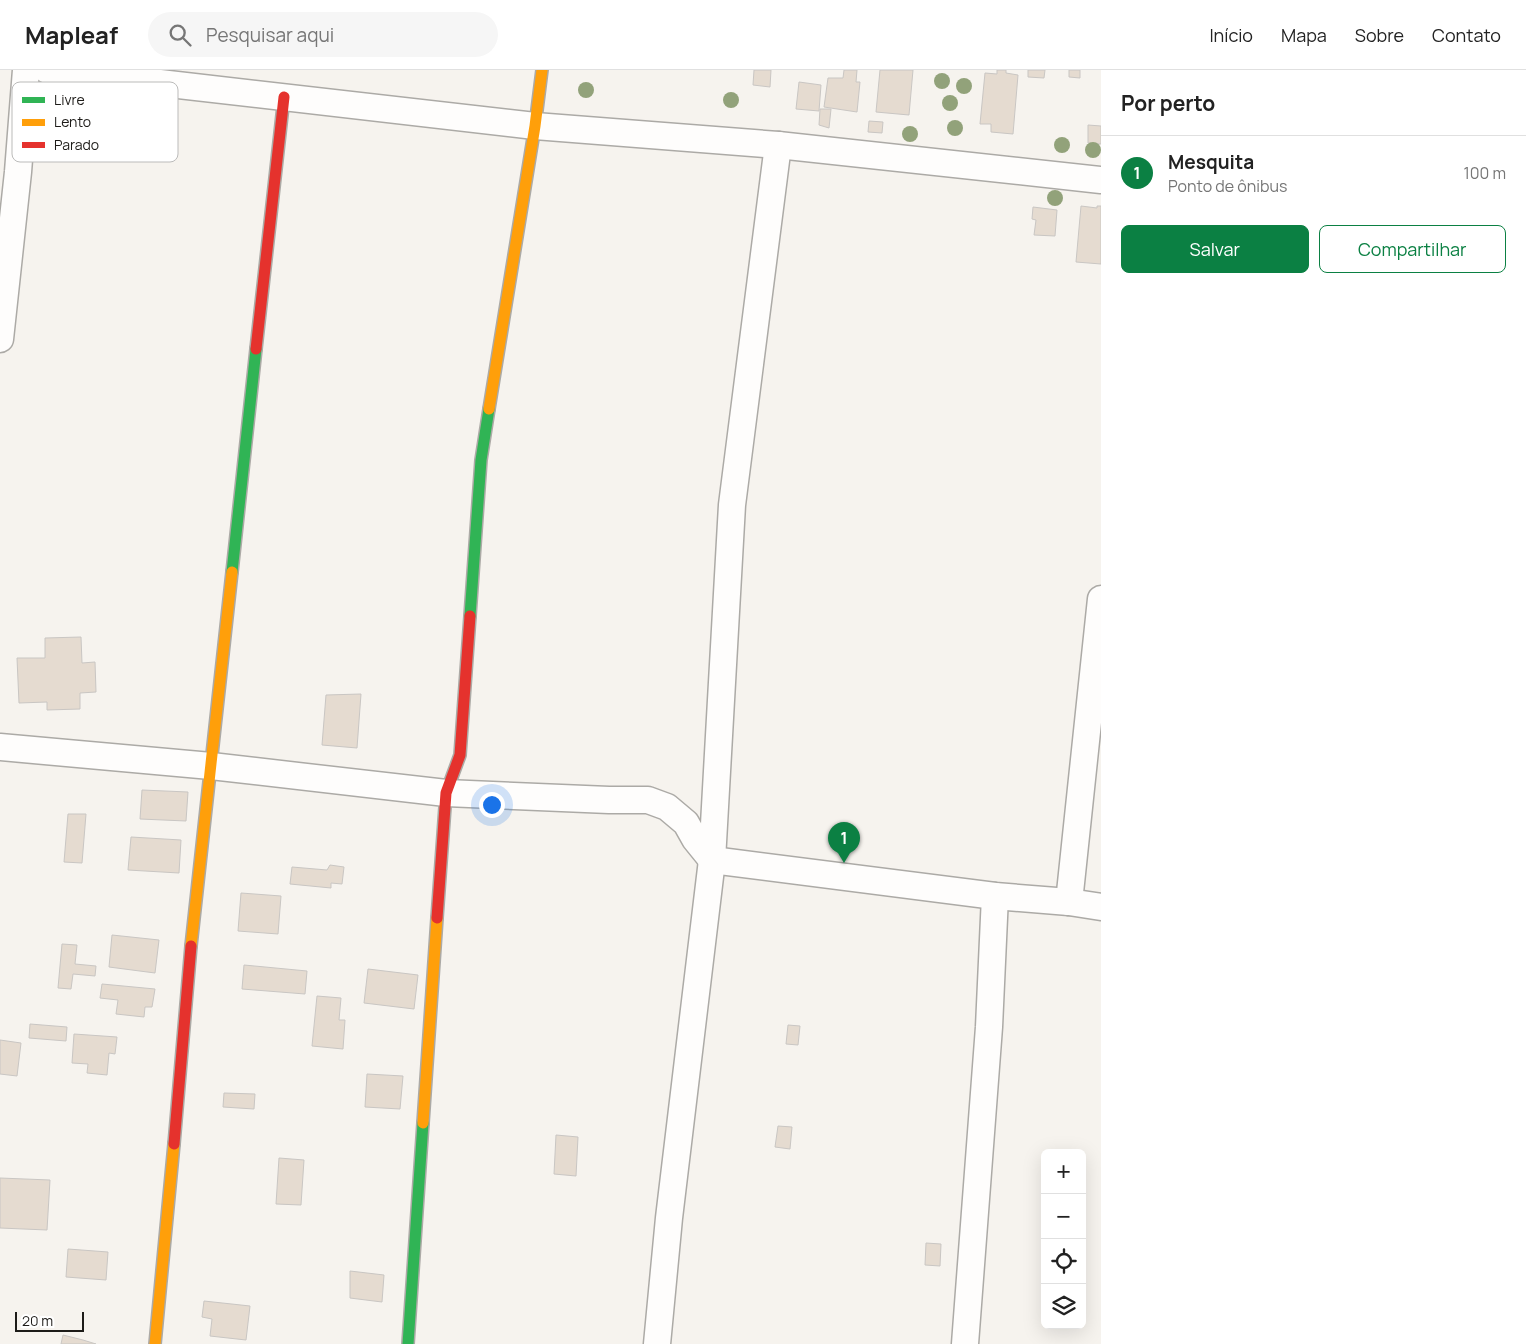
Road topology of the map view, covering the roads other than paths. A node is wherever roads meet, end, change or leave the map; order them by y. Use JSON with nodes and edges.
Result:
{"nodes":[{"id":1,"x":47,"y":70,"type":"edge"},
{"id":2,"x":542,"y":70,"type":"edge"},
{"id":3,"x":152,"y":82,"type":"edge"},
{"id":4,"x":178,"y":85,"type":"edge"},
{"id":5,"x":284,"y":97,"type":"junction"},
{"id":6,"x":535,"y":126,"type":"junction"},
{"id":7,"x":778,"y":145,"type":"junction"},
{"id":8,"x":19,"y":162,"type":"edge"},
{"id":9,"x":1101,"y":180,"type":"edge"},
{"id":10,"x":0,"y":339,"type":"edge"},
{"id":11,"x":1101,"y":599,"type":"edge"},
{"id":12,"x":0,"y":747,"type":"edge"},
{"id":13,"x":210,"y":766,"type":"junction"},
{"id":14,"x":446,"y":793,"type":"junction"},
{"id":15,"x":712,"y":860,"type":"junction"},
{"id":16,"x":996,"y":896,"type":"junction"},
{"id":17,"x":1069,"y":902,"type":"junction"},
{"id":18,"x":1101,"y":907,"type":"edge"},
{"id":19,"x":155,"y":1344,"type":"edge"},
{"id":20,"x":408,"y":1344,"type":"edge"},
{"id":21,"x":658,"y":1344,"type":"edge"},
{"id":22,"x":965,"y":1344,"type":"edge"}],
"edges":[{"from":1,"to":3,"type":"street"},
{"from":2,"to":6,"type":"street"},
{"from":4,"to":5,"type":"street"},
{"from":5,"to":6,"type":"street"},
{"from":5,"to":13,"type":"street"},
{"from":6,"to":7,"type":"street"},
{"from":6,"to":14,"type":"street"},
{"from":7,"to":9,"type":"street"},
{"from":7,"to":15,"type":"street"},
{"from":8,"to":10,"type":"street"},
{"from":11,"to":17,"type":"street"},
{"from":12,"to":13,"type":"street"},
{"from":13,"to":14,"type":"street"},
{"from":13,"to":19,"type":"street"},
{"from":14,"to":15,"type":"street"},
{"from":14,"to":20,"type":"street"},
{"from":15,"to":16,"type":"street"},
{"from":15,"to":21,"type":"street"},
{"from":16,"to":17,"type":"street"},
{"from":16,"to":22,"type":"street"},
{"from":17,"to":18,"type":"street"}]}
